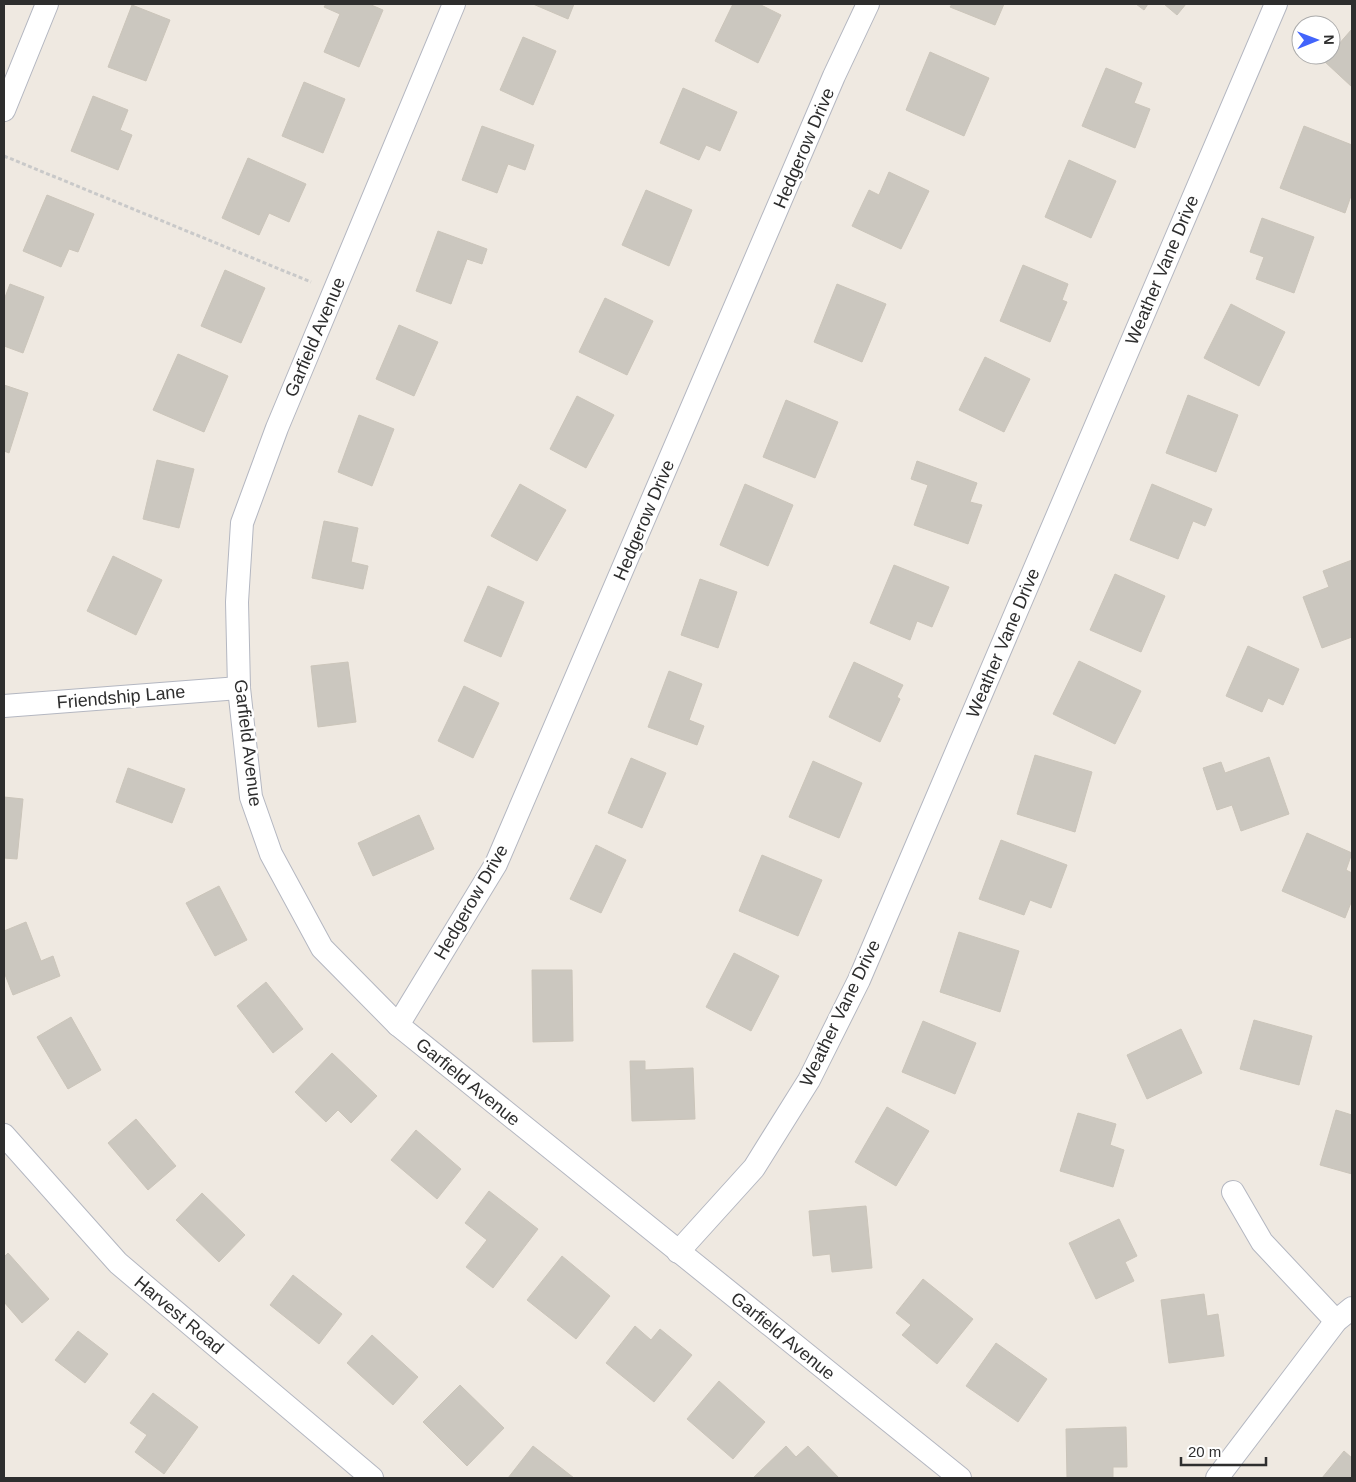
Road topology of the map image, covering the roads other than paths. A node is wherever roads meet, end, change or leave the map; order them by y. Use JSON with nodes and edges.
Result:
{"nodes":[{"id":1,"x":47,"y":4,"type":"edge"},
{"id":2,"x":454,"y":4,"type":"edge"},
{"id":3,"x":868,"y":4,"type":"edge"},
{"id":4,"x":1276,"y":4,"type":"edge"},
{"id":5,"x":4,"y":110,"type":"edge"},
{"id":6,"x":239,"y":688,"type":"junction"},
{"id":7,"x":4,"y":706,"type":"edge"},
{"id":8,"x":398,"y":1025,"type":"junction"},
{"id":9,"x":4,"y":1135,"type":"edge"},
{"id":10,"x":1233,"y":1192,"type":"dead end"},
{"id":11,"x":678,"y":1252,"type":"junction"},
{"id":12,"x":1344,"y":1315,"type":"edge"},
{"id":13,"x":372,"y":1478,"type":"edge"},
{"id":14,"x":960,"y":1478,"type":"edge"},
{"id":15,"x":1217,"y":1478,"type":"edge"}],
"edges":[{"from":1,"to":5,"type":"street"},
{"from":2,"to":6,"type":"street","name":"Garfield Avenue"},
{"from":3,"to":8,"type":"street","name":"Hedgerow Drive"},
{"from":4,"to":11,"type":"street","name":"Weather Vane Drive"},
{"from":6,"to":7,"type":"street","name":"Friendship Lane"},
{"from":6,"to":8,"type":"street","name":"Garfield Avenue"},
{"from":8,"to":11,"type":"street","name":"Garfield Avenue"},
{"from":9,"to":13,"type":"street","name":"Harvest Road"},
{"from":10,"to":12,"type":"street"},
{"from":11,"to":14,"type":"street","name":"Garfield Avenue"},
{"from":12,"to":15,"type":"street"}]}
